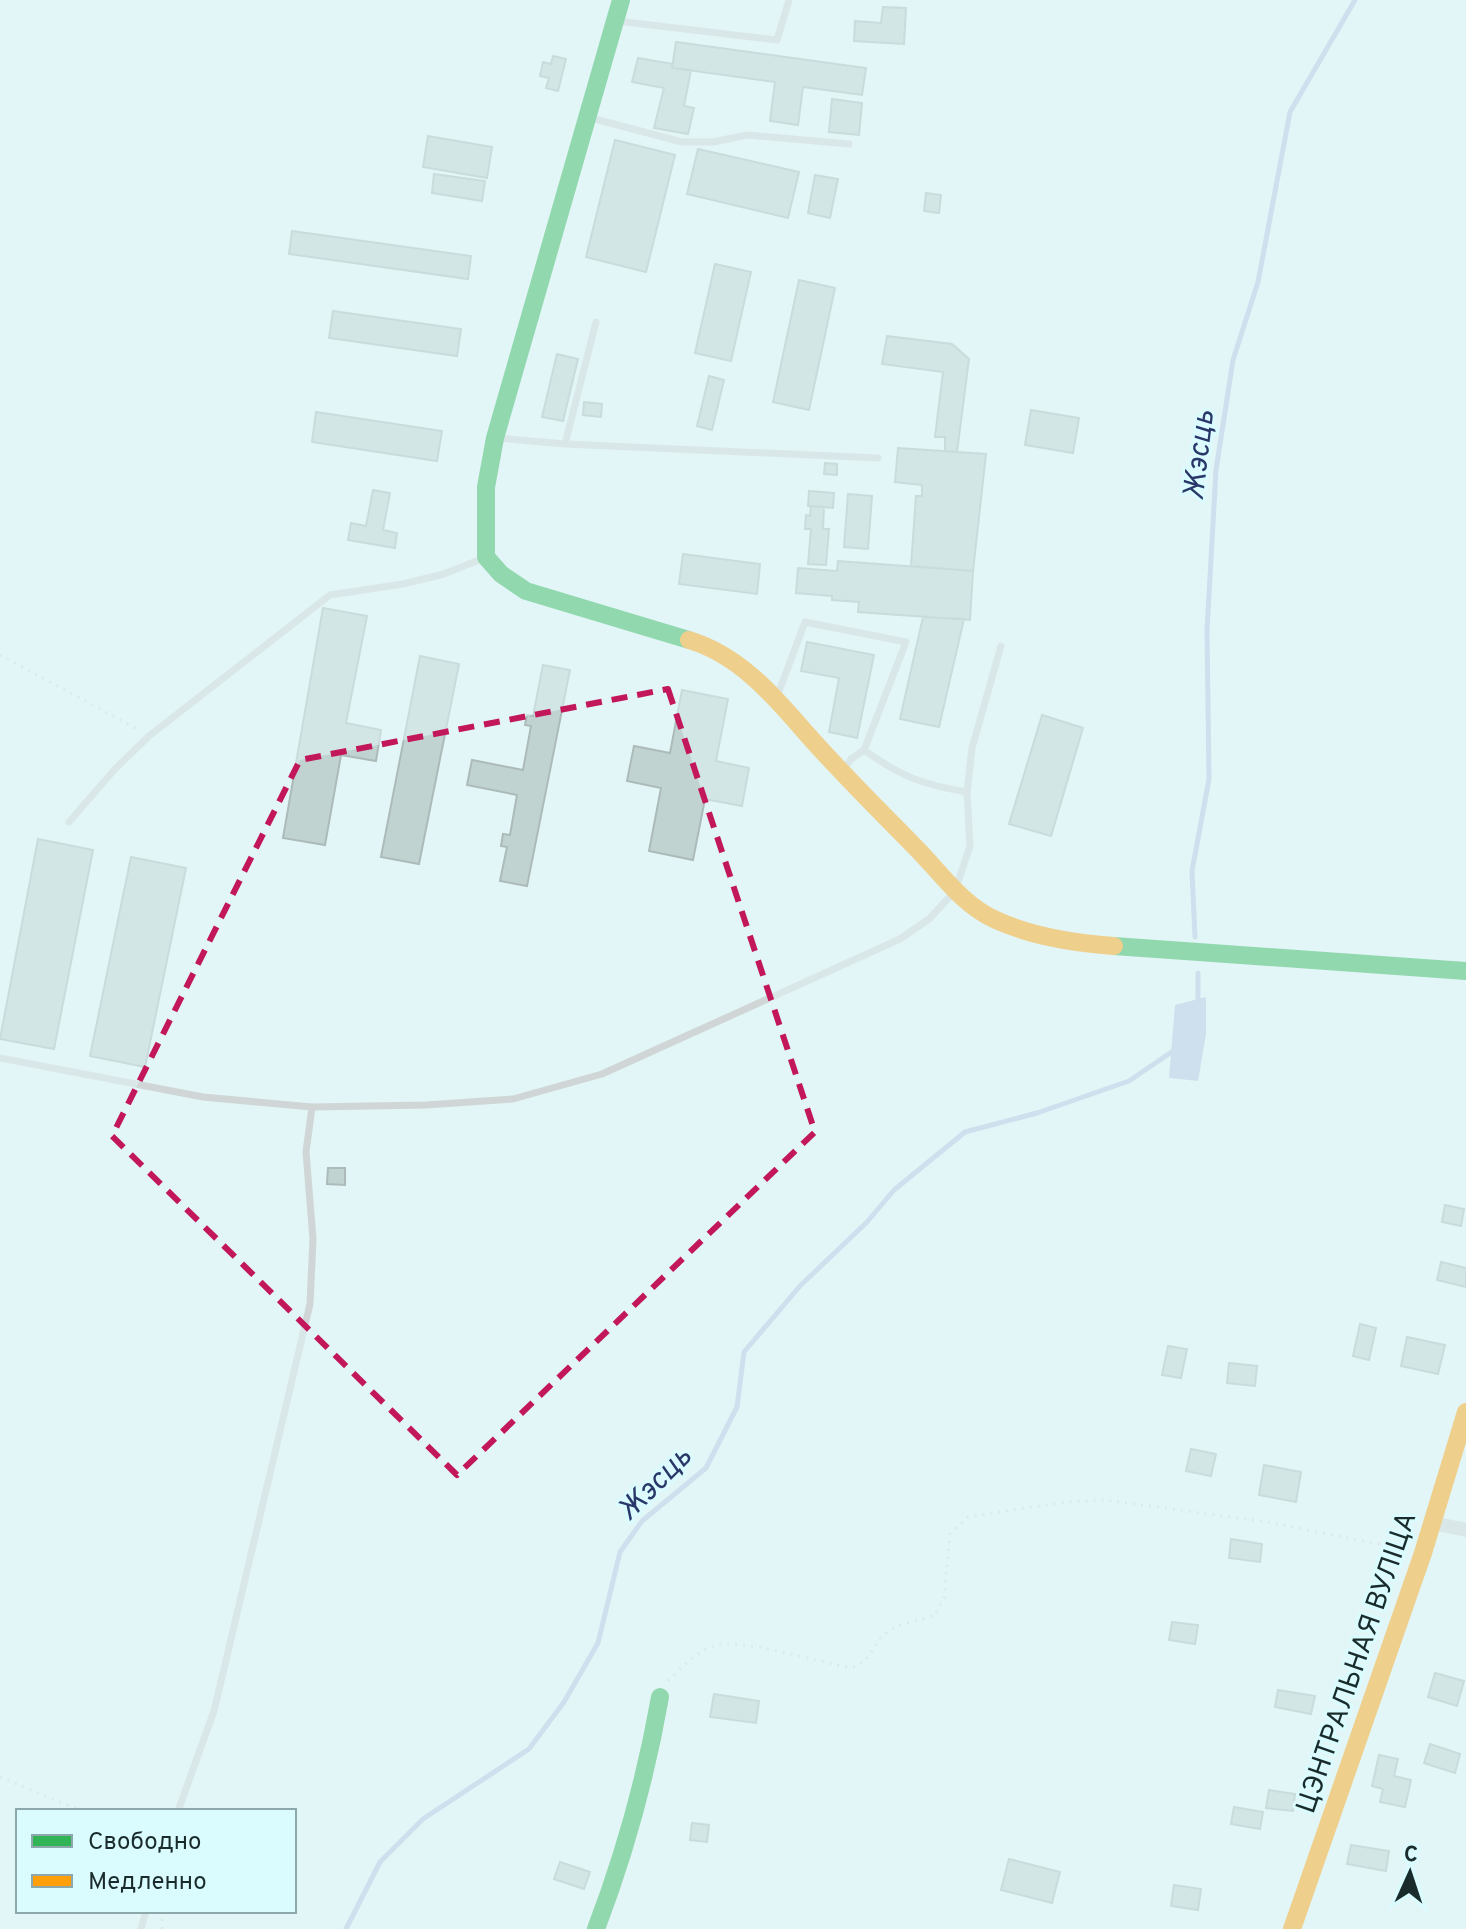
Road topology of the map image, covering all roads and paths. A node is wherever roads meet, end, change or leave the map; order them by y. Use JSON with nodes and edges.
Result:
{"nodes":[{"id":1,"x":621,"y":0,"type":"edge"},
{"id":2,"x":789,"y":0,"type":"edge"},
{"id":3,"x":615,"y":21,"type":"junction"},
{"id":4,"x":589,"y":118,"type":"junction"},
{"id":5,"x":849,"y":144,"type":"dead end"},
{"id":6,"x":596,"y":322,"type":"dead end"},
{"id":7,"x":495,"y":438,"type":"junction"},
{"id":8,"x":565,"y":444,"type":"junction"},
{"id":9,"x":878,"y":458,"type":"dead end"},
{"id":10,"x":486,"y":557,"type":"junction"},
{"id":11,"x":1001,"y":646,"type":"dead end"},
{"id":12,"x":0,"y":655,"type":"edge"},
{"id":13,"x":777,"y":701,"type":"junction"},
{"id":14,"x":149,"y":736,"type":"junction"},
{"id":15,"x":864,"y":750,"type":"junction"},
{"id":16,"x":841,"y":773,"type":"junction"},
{"id":17,"x":967,"y":792,"type":"junction"},
{"id":18,"x":69,"y":822,"type":"dead end"},
{"id":19,"x":955,"y":891,"type":"junction"},
{"id":20,"x":1466,"y":971,"type":"edge"},
{"id":21,"x":0,"y":1058,"type":"edge"},
{"id":22,"x":312,"y":1107,"type":"junction"},
{"id":23,"x":1466,"y":1412,"type":"edge"},
{"id":24,"x":1432,"y":1523,"type":"junction"},
{"id":25,"x":1466,"y":1530,"type":"edge"},
{"id":26,"x":1423,"y":1553,"type":"junction"},
{"id":27,"x":660,"y":1697,"type":"joint"},
{"id":28,"x":0,"y":1777,"type":"edge"},
{"id":29,"x":77,"y":1809,"type":"edge"},
{"id":30,"x":179,"y":1809,"type":"edge"},
{"id":31,"x":596,"y":1929,"type":"edge"},
{"id":32,"x":1292,"y":1929,"type":"edge"}],
"edges":[{"from":1,"to":3,"type":"street"},
{"from":2,"to":3,"type":"lane"},
{"from":3,"to":4,"type":"street"},
{"from":4,"to":5,"type":"lane"},
{"from":4,"to":7,"type":"street"},
{"from":6,"to":8,"type":"lane"},
{"from":7,"to":8,"type":"lane"},
{"from":7,"to":10,"type":"street"},
{"from":8,"to":9,"type":"lane"},
{"from":10,"to":13,"type":"street"},
{"from":10,"to":14,"type":"lane"},
{"from":11,"to":17,"type":"lane"},
{"from":12,"to":14,"type":"path"},
{"from":13,"to":15,"type":"lane"},
{"from":13,"to":16,"type":"street"},
{"from":14,"to":18,"type":"lane"},
{"from":15,"to":16,"type":"lane"},
{"from":15,"to":17,"type":"lane"},
{"from":16,"to":19,"type":"street"},
{"from":17,"to":19,"type":"lane"},
{"from":19,"to":20,"type":"street"},
{"from":19,"to":22,"type":"lane"},
{"from":21,"to":22,"type":"lane"},
{"from":22,"to":30,"type":"lane"},
{"from":23,"to":24,"type":"street","name":"ЦЭНТРАЛЬНАЯ ВУЛІЦА"},
{"from":24,"to":25,"type":"street"},
{"from":24,"to":26,"type":"street","name":"ЦЭНТРАЛЬНАЯ ВУЛІЦА"},
{"from":26,"to":27,"type":"path"},
{"from":26,"to":32,"type":"street","name":"ЦЭНТРАЛЬНАЯ ВУЛІЦА"},
{"from":27,"to":31,"type":"street"},
{"from":28,"to":29,"type":"path"}]}
